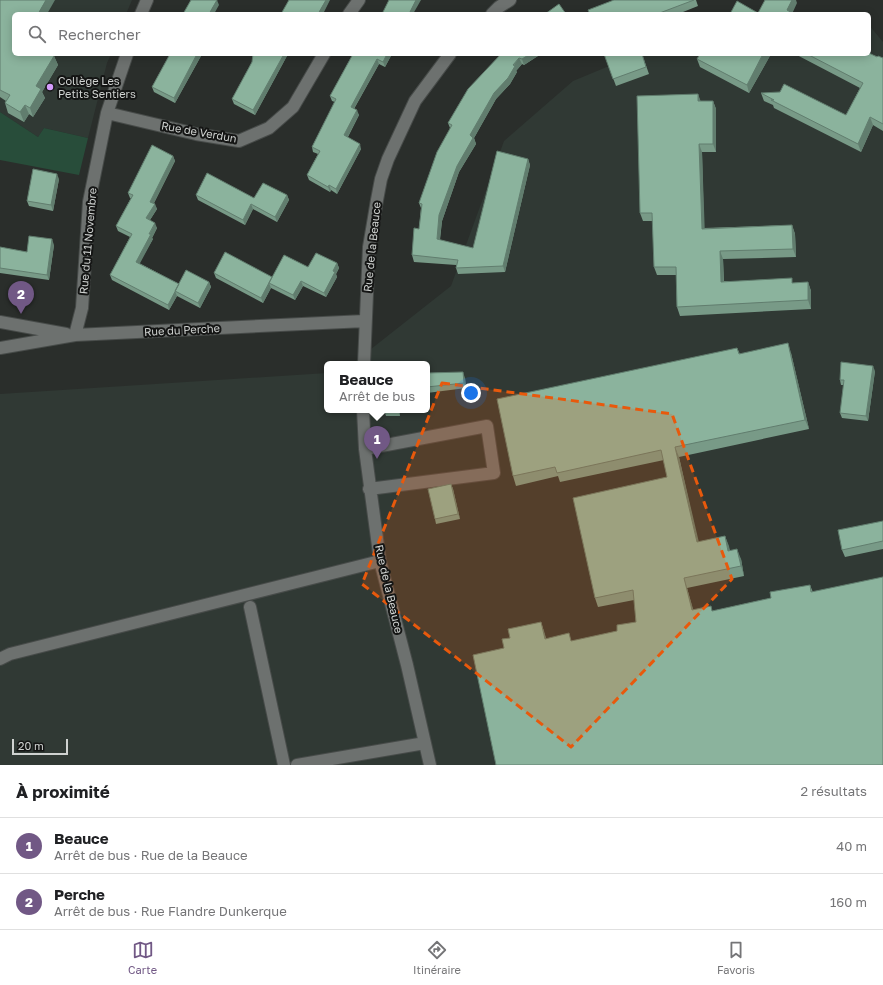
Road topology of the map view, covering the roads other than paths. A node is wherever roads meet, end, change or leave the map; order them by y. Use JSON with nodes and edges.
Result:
{"nodes":[{"id":1,"x":147,"y":0,"type":"edge"},
{"id":2,"x":359,"y":0,"type":"edge"},
{"id":3,"x":510,"y":0,"type":"edge"},
{"id":4,"x":142,"y":12,"type":"edge"},
{"id":5,"x":350,"y":12,"type":"edge"},
{"id":6,"x":494,"y":12,"type":"edge"},
{"id":7,"x":126,"y":56,"type":"edge"},
{"id":8,"x":323,"y":56,"type":"edge"},
{"id":9,"x":449,"y":56,"type":"edge"},
{"id":10,"x":107,"y":114,"type":"junction"},
{"id":11,"x":365,"y":321,"type":"junction"},
{"id":12,"x":0,"y":322,"type":"edge"},
{"id":13,"x":75,"y":335,"type":"junction"},
{"id":14,"x":0,"y":348,"type":"edge"},
{"id":15,"x":364,"y":361,"type":"edge"},
{"id":16,"x":364,"y":413,"type":"edge"},
{"id":17,"x":365,"y":449,"type":"junction"},
{"id":18,"x":369,"y":490,"type":"junction"},
{"id":19,"x":380,"y":561,"type":"junction"},
{"id":20,"x":250,"y":607,"type":"dead end"},
{"id":21,"x":0,"y":659,"type":"edge"},
{"id":22,"x":425,"y":743,"type":"junction"},
{"id":23,"x":284,"y":765,"type":"edge"},
{"id":24,"x":297,"y":765,"type":"edge"},
{"id":25,"x":430,"y":765,"type":"edge"}],
"edges":[{"from":1,"to":4,"type":"street"},
{"from":2,"to":5,"type":"street"},
{"from":3,"to":6,"type":"street"},
{"from":7,"to":10,"type":"street","name":"Rue du 11 Novembre"},
{"from":8,"to":10,"type":"street","name":"Rue de Verdun"},
{"from":9,"to":11,"type":"street","name":"Rue de la Beauce"},
{"from":10,"to":13,"type":"street","name":"Rue du 11 Novembre"},
{"from":11,"to":13,"type":"street","name":"Rue du Perche"},
{"from":11,"to":15,"type":"street","name":"Rue de la Beauce"},
{"from":12,"to":13,"type":"street"},
{"from":13,"to":14,"type":"street","name":"Rue du Perche"},
{"from":16,"to":17,"type":"street","name":"Rue de la Beauce"},
{"from":17,"to":18,"type":"street","name":"Rue de la Beauce"},
{"from":17,"to":18,"type":"street"},
{"from":18,"to":19,"type":"street","name":"Rue de la Beauce"},
{"from":19,"to":21,"type":"street"},
{"from":19,"to":22,"type":"street","name":"Rue de la Beauce"},
{"from":20,"to":23,"type":"street"},
{"from":22,"to":24,"type":"street"},
{"from":22,"to":25,"type":"street","name":"Rue de la Beauce"}]}
